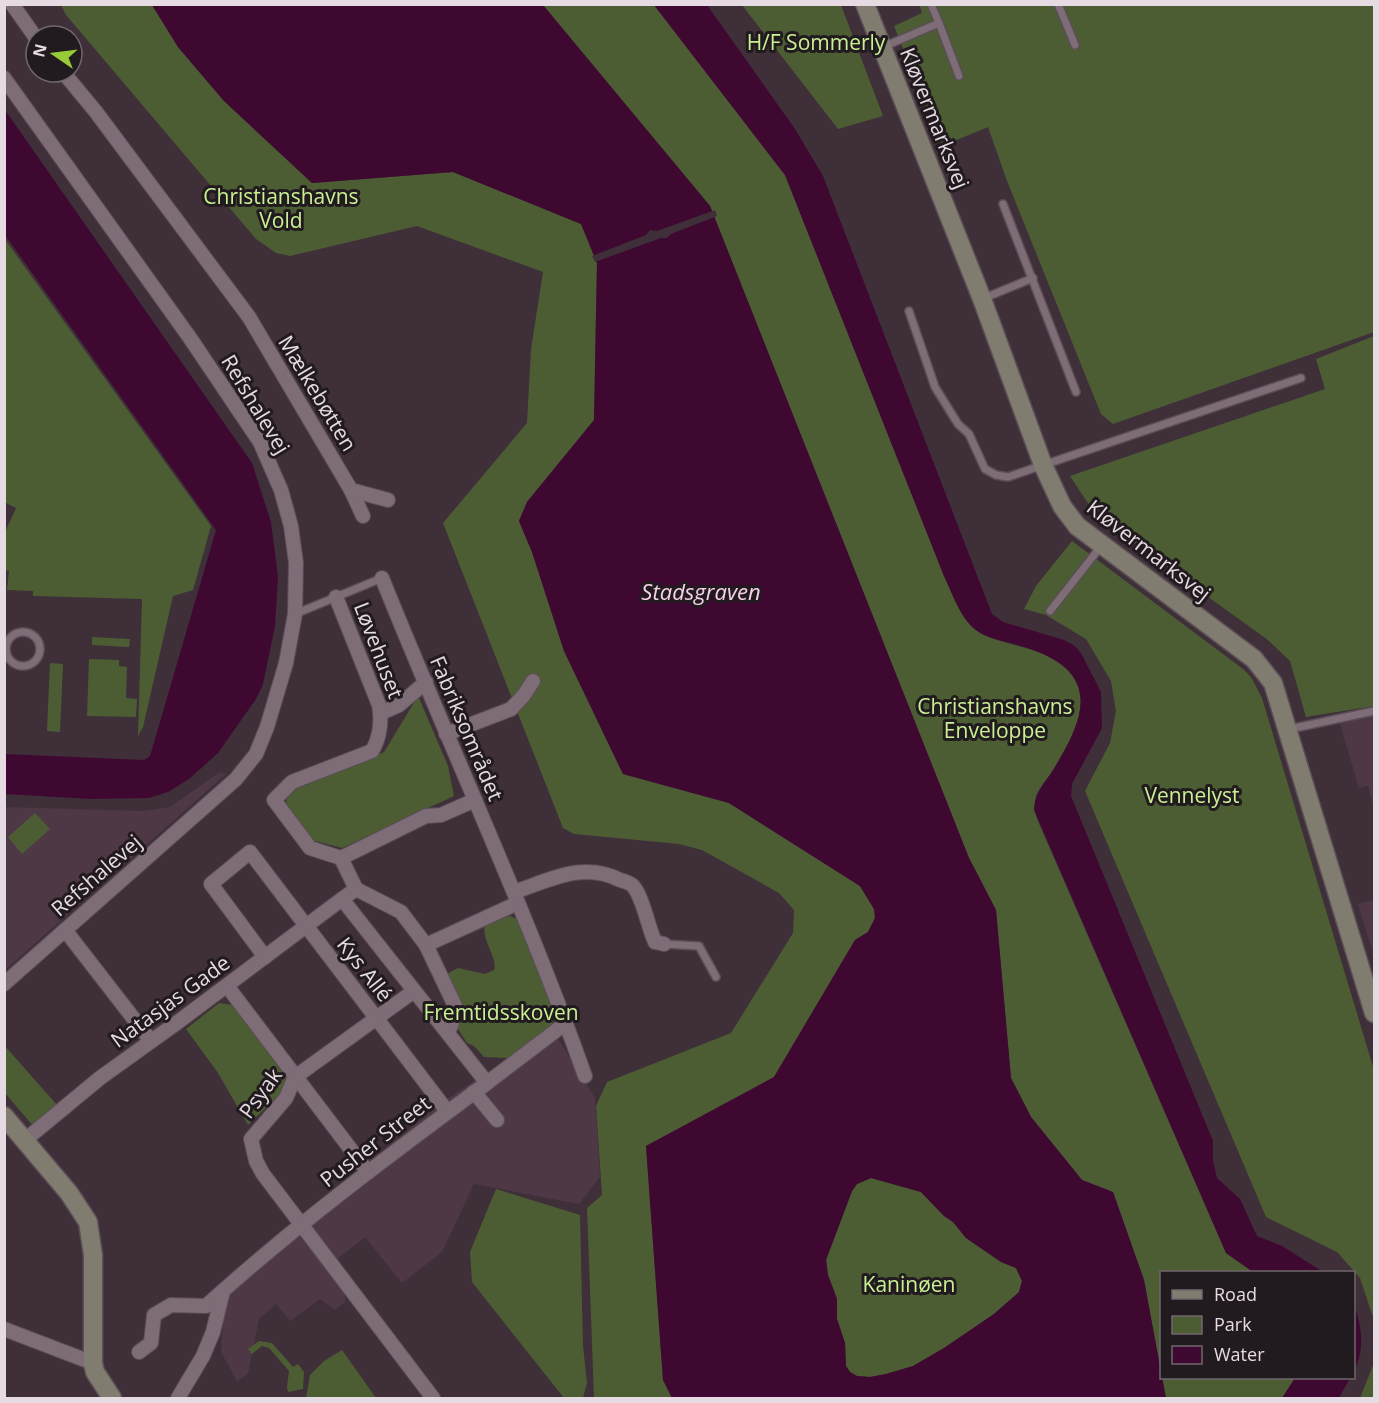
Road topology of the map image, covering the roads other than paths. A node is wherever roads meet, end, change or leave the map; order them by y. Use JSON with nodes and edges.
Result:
{"nodes":[{"id":1,"x":866,"y":4,"type":"edge"},
{"id":2,"x":932,"y":4,"type":"edge"},
{"id":3,"x":1058,"y":4,"type":"edge"},
{"id":4,"x":12,"y":5,"type":"edge"},
{"id":5,"x":939,"y":23,"type":"junction"},
{"id":6,"x":26,"y":24,"type":"edge"},
{"id":7,"x":1075,"y":45,"type":"dead end"},
{"id":8,"x":883,"y":47,"type":"junction"},
{"id":9,"x":959,"y":76,"type":"dead end"},
{"id":10,"x":4,"y":78,"type":"edge"},
{"id":11,"x":73,"y":84,"type":"edge"},
{"id":12,"x":1003,"y":204,"type":"dead end"},
{"id":13,"x":1033,"y":278,"type":"junction"},
{"id":14,"x":982,"y":299,"type":"junction"},
{"id":15,"x":909,"y":311,"type":"dead end"},
{"id":16,"x":1301,"y":378,"type":"dead end"},
{"id":17,"x":1076,"y":392,"type":"dead end"},
{"id":18,"x":1043,"y":465,"type":"junction"},
{"id":19,"x":351,"y":490,"type":"junction"},
{"id":20,"x":388,"y":501,"type":"dead end"},
{"id":21,"x":363,"y":516,"type":"dead end"},
{"id":22,"x":1102,"y":545,"type":"junction"},
{"id":23,"x":382,"y":578,"type":"joint"},
{"id":24,"x":336,"y":597,"type":"junction"},
{"id":25,"x":1050,"y":611,"type":"dead end"},
{"id":26,"x":295,"y":614,"type":"junction"},
{"id":27,"x":5,"y":650,"type":"edge"},
{"id":28,"x":533,"y":681,"type":"dead end"},
{"id":29,"x":426,"y":682,"type":"junction"},
{"id":30,"x":1374,"y":711,"type":"edge"},
{"id":31,"x":381,"y":713,"type":"junction"},
{"id":32,"x":1287,"y":730,"type":"junction"},
{"id":33,"x":446,"y":734,"type":"junction"},
{"id":34,"x":475,"y":800,"type":"junction"},
{"id":35,"x":341,"y":858,"type":"junction"},
{"id":36,"x":356,"y":889,"type":"junction"},
{"id":37,"x":516,"y":898,"type":"junction"},
{"id":38,"x":342,"y":899,"type":"junction"},
{"id":39,"x":306,"y":927,"type":"junction"},
{"id":40,"x":65,"y":930,"type":"junction"},
{"id":41,"x":664,"y":944,"type":"joint"},
{"id":42,"x":426,"y":945,"type":"junction"},
{"id":43,"x":265,"y":957,"type":"junction"},
{"id":44,"x":716,"y":977,"type":"dead end"},
{"id":45,"x":4,"y":984,"type":"edge"},
{"id":46,"x":227,"y":986,"type":"junction"},
{"id":47,"x":414,"y":991,"type":"junction"},
{"id":48,"x":1374,"y":1014,"type":"edge"},
{"id":49,"x":377,"y":1019,"type":"junction"},
{"id":50,"x":566,"y":1023,"type":"junction"},
{"id":51,"x":448,"y":1033,"type":"junction"},
{"id":52,"x":151,"y":1041,"type":"junction"},
{"id":53,"x":585,"y":1076,"type":"dead end"},
{"id":54,"x":295,"y":1077,"type":"junction"},
{"id":55,"x":487,"y":1083,"type":"junction"},
{"id":56,"x":474,"y":1092,"type":"junction"},
{"id":57,"x":447,"y":1111,"type":"junction"},
{"id":58,"x":4,"y":1116,"type":"edge"},
{"id":59,"x":497,"y":1120,"type":"dead end"},
{"id":60,"x":25,"y":1140,"type":"junction"},
{"id":61,"x":368,"y":1172,"type":"junction"},
{"id":62,"x":302,"y":1226,"type":"junction"},
{"id":63,"x":223,"y":1291,"type":"junction"},
{"id":64,"x":4,"y":1329,"type":"edge"},
{"id":65,"x":139,"y":1352,"type":"dead end"},
{"id":66,"x":93,"y":1364,"type":"junction"},
{"id":67,"x":112,"y":1398,"type":"edge"},
{"id":68,"x":178,"y":1398,"type":"edge"},
{"id":69,"x":433,"y":1398,"type":"edge"}],
"edges":[{"from":1,"to":8,"type":"street","name":"Kløvermarksvej"},
{"from":2,"to":5,"type":"lane"},
{"from":3,"to":7,"type":"lane"},
{"from":4,"to":6,"type":"street"},
{"from":5,"to":8,"type":"lane"},
{"from":5,"to":9,"type":"lane"},
{"from":8,"to":14,"type":"street","name":"Kløvermarksvej"},
{"from":10,"to":26,"type":"street","name":"Refshalevej"},
{"from":11,"to":19,"type":"street","name":"Mælkebøtten"},
{"from":12,"to":13,"type":"lane"},
{"from":13,"to":14,"type":"lane"},
{"from":13,"to":17,"type":"lane"},
{"from":14,"to":18,"type":"street","name":"Kløvermarksvej"},
{"from":15,"to":18,"type":"lane"},
{"from":16,"to":18,"type":"lane"},
{"from":18,"to":22,"type":"street","name":"Kløvermarksvej"},
{"from":19,"to":20,"type":"street"},
{"from":19,"to":21,"type":"street","name":"Mælkebøtten"},
{"from":22,"to":25,"type":"lane"},
{"from":22,"to":32,"type":"street","name":"Kløvermarksvej"},
{"from":23,"to":24,"type":"lane"},
{"from":23,"to":29,"type":"street","name":"Fabriksområdet"},
{"from":24,"to":26,"type":"lane"},
{"from":24,"to":31,"type":"street","name":"Løvehuset"},
{"from":26,"to":40,"type":"street","name":"Refshalevej"},
{"from":27,"to":27,"type":"lane"},
{"from":28,"to":33,"type":"street"},
{"from":29,"to":31,"type":"street"},
{"from":29,"to":33,"type":"street","name":"Fabriksområdet"},
{"from":30,"to":32,"type":"lane"},
{"from":31,"to":35,"type":"street","name":"Løvehuset"},
{"from":32,"to":48,"type":"street","name":"Kløvermarksvej"},
{"from":33,"to":34,"type":"street","name":"Fabriksområdet"},
{"from":34,"to":35,"type":"street"},
{"from":34,"to":37,"type":"street","name":"Fabriksområdet"},
{"from":35,"to":36,"type":"street"},
{"from":36,"to":38,"type":"street","name":"Natasjas Gade"},
{"from":36,"to":42,"type":"street"},
{"from":37,"to":41,"type":"street"},
{"from":37,"to":42,"type":"street"},
{"from":37,"to":50,"type":"street","name":"Fabriksområdet"},
{"from":38,"to":39,"type":"street","name":"Natasjas Gade"},
{"from":38,"to":47,"type":"street"},
{"from":39,"to":43,"type":"street","name":"Natasjas Gade"},
{"from":39,"to":43,"type":"street","name":"Kys Allé"},
{"from":39,"to":49,"type":"street","name":"Kys Allé"},
{"from":40,"to":45,"type":"street","name":"Refshalevej"},
{"from":40,"to":52,"type":"street"},
{"from":41,"to":44,"type":"lane"},
{"from":42,"to":51,"type":"street"},
{"from":43,"to":46,"type":"street","name":"Natasjas Gade"},
{"from":46,"to":52,"type":"street","name":"Natasjas Gade"},
{"from":46,"to":54,"type":"street"},
{"from":47,"to":49,"type":"street","name":"Psyak"},
{"from":47,"to":51,"type":"street"},
{"from":49,"to":54,"type":"street","name":"Psyak"},
{"from":49,"to":57,"type":"street","name":"Kys Allé"},
{"from":50,"to":53,"type":"street","name":"Fabriksområdet"},
{"from":50,"to":55,"type":"street","name":"Pusher Street"},
{"from":51,"to":55,"type":"street"},
{"from":52,"to":60,"type":"street","name":"Natasjas Gade"},
{"from":54,"to":61,"type":"street"},
{"from":54,"to":62,"type":"street","name":"Psyak"},
{"from":55,"to":56,"type":"street","name":"Pusher Street"},
{"from":56,"to":57,"type":"street","name":"Pusher Street"},
{"from":56,"to":59,"type":"street"},
{"from":57,"to":61,"type":"street","name":"Pusher Street"},
{"from":58,"to":60,"type":"street"},
{"from":60,"to":66,"type":"street"},
{"from":61,"to":62,"type":"street","name":"Pusher Street"},
{"from":62,"to":63,"type":"street","name":"Pusher Street"},
{"from":62,"to":69,"type":"street"},
{"from":63,"to":65,"type":"street","name":"Pusher Street"},
{"from":63,"to":68,"type":"street"},
{"from":64,"to":66,"type":"street"},
{"from":66,"to":67,"type":"street"}]}
